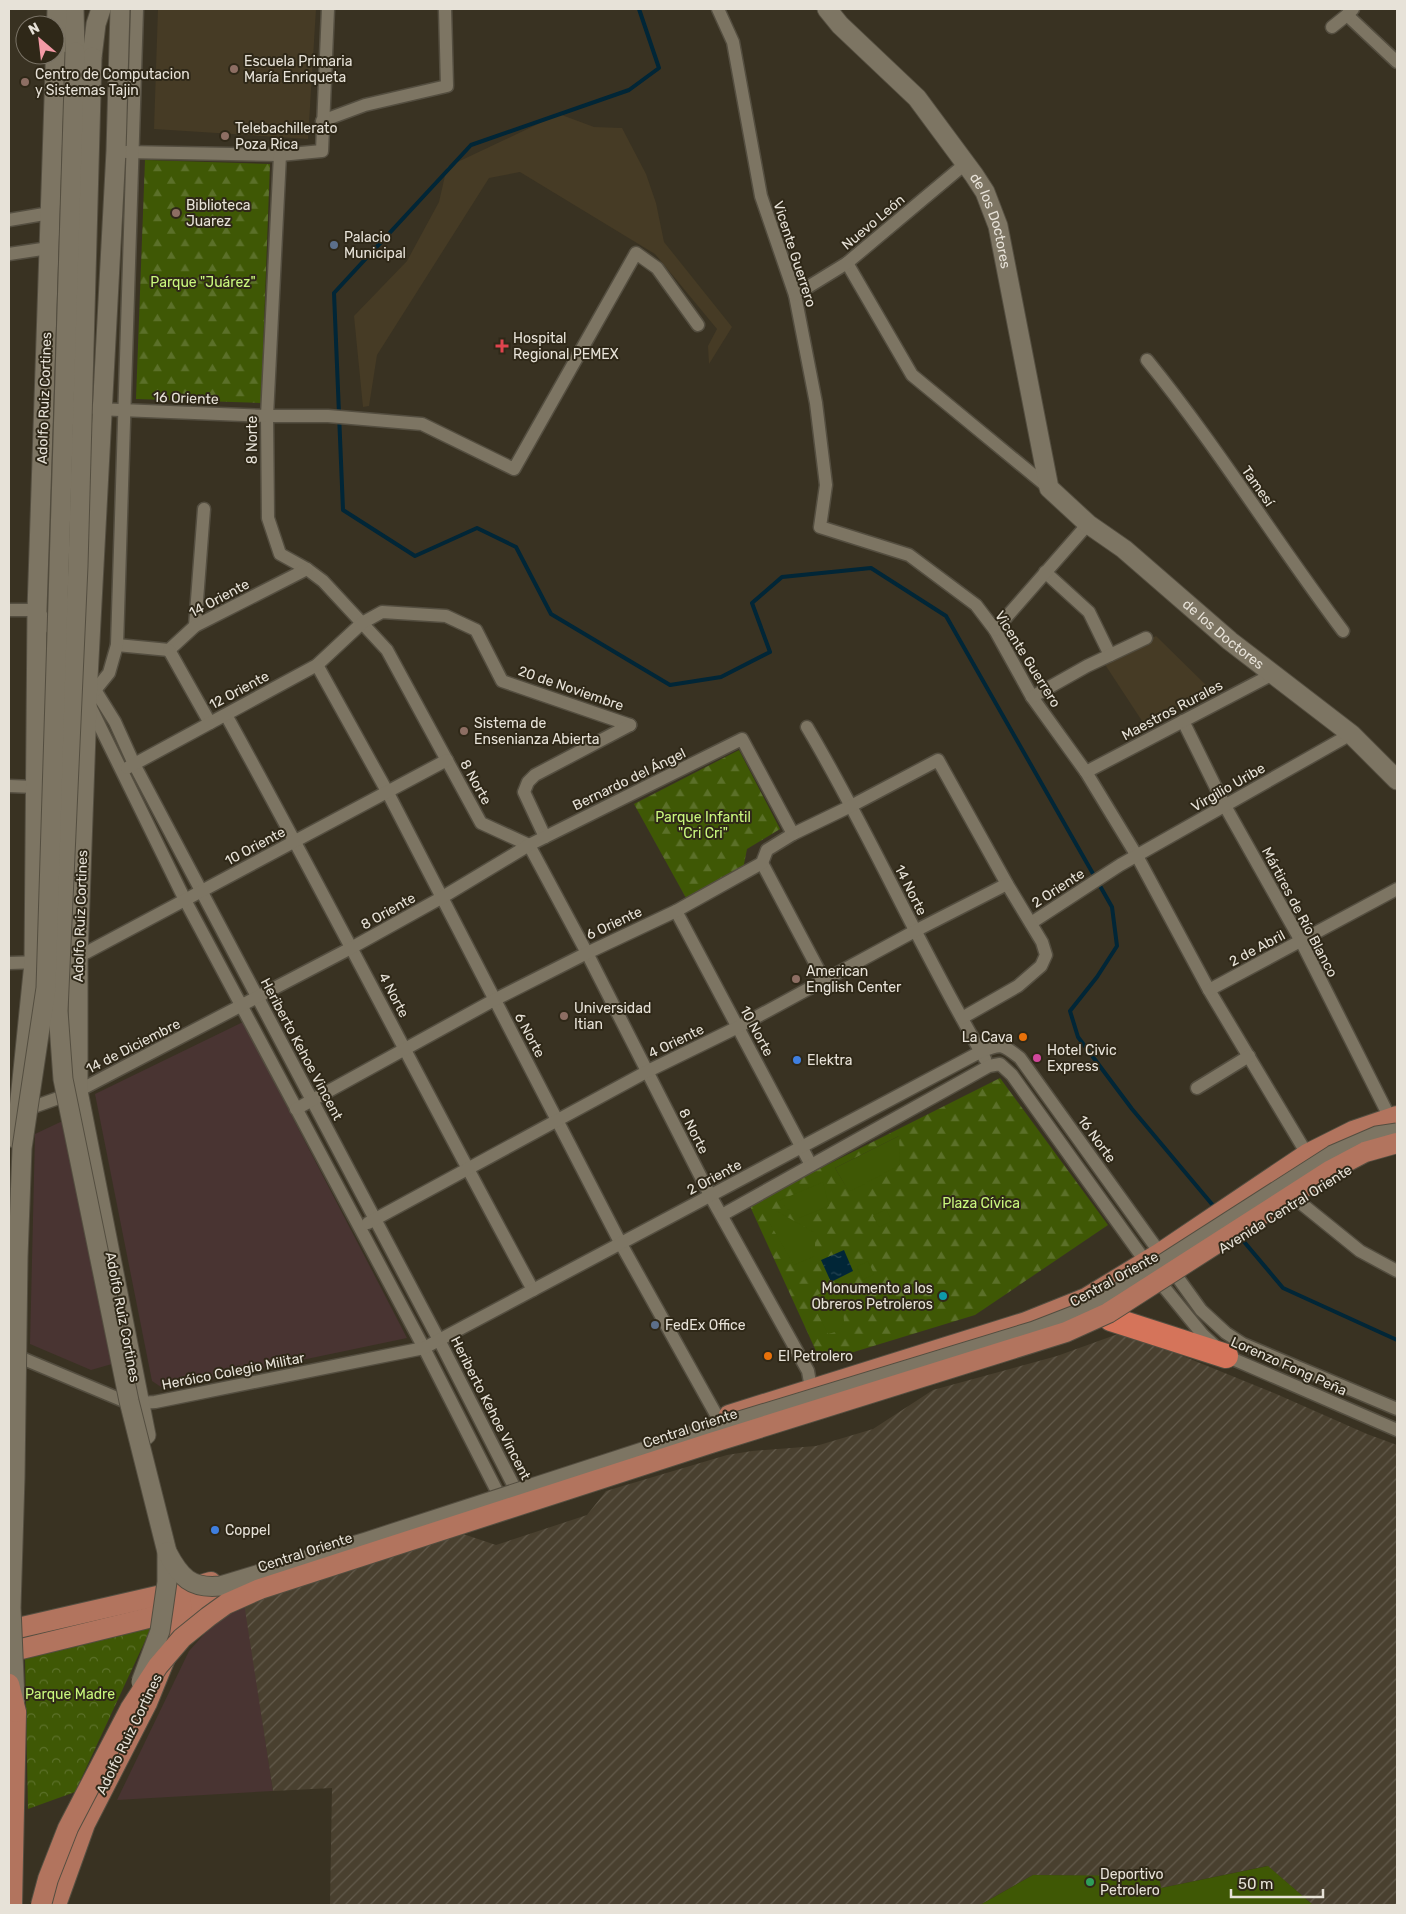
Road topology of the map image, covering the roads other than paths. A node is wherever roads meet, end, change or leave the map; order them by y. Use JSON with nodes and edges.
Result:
{"nodes":[{"id":1,"x":57,"y":9,"type":"edge"},
{"id":2,"x":74,"y":9,"type":"edge"},
{"id":3,"x":101,"y":9,"type":"edge"},
{"id":4,"x":120,"y":9,"type":"edge"},
{"id":5,"x":137,"y":9,"type":"edge"},
{"id":6,"x":328,"y":9,"type":"edge"},
{"id":7,"x":445,"y":9,"type":"edge"},
{"id":8,"x":718,"y":9,"type":"edge"},
{"id":9,"x":828,"y":9,"type":"edge"},
{"id":10,"x":1350,"y":12,"type":"edge"},
{"id":11,"x":1332,"y":26,"type":"dead end"},
{"id":12,"x":83,"y":54,"type":"junction"},
{"id":13,"x":1397,"y":62,"type":"edge"},
{"id":14,"x":322,"y":121,"type":"junction"},
{"id":15,"x":124,"y":152,"type":"junction"},
{"id":16,"x":280,"y":154,"type":"junction"},
{"id":17,"x":966,"y":164,"type":"junction"},
{"id":18,"x":50,"y":213,"type":"junction"},
{"id":19,"x":9,"y":220,"type":"edge"},
{"id":20,"x":49,"y":248,"type":"junction"},
{"id":21,"x":9,"y":254,"type":"edge"},
{"id":22,"x":847,"y":263,"type":"junction"},
{"id":23,"x":795,"y":295,"type":"junction"},
{"id":24,"x":698,"y":325,"type":"dead end"},
{"id":25,"x":1147,"y":360,"type":"dead end"},
{"id":26,"x":43,"y":407,"type":"junction"},
{"id":27,"x":102,"y":410,"type":"junction"},
{"id":28,"x":124,"y":410,"type":"junction"},
{"id":29,"x":267,"y":416,"type":"junction"},
{"id":30,"x":1049,"y":488,"type":"junction"},
{"id":31,"x":204,"y":509,"type":"dead end"},
{"id":32,"x":1088,"y":524,"type":"junction"},
{"id":33,"x":307,"y":569,"type":"junction"},
{"id":34,"x":1046,"y":572,"type":"junction"},
{"id":35,"x":9,"y":610,"type":"edge"},
{"id":36,"x":37,"y":617,"type":"junction"},
{"id":37,"x":362,"y":623,"type":"junction"},
{"id":38,"x":195,"y":626,"type":"junction"},
{"id":39,"x":995,"y":630,"type":"junction"},
{"id":40,"x":1343,"y":631,"type":"dead end"},
{"id":41,"x":1146,"y":638,"type":"dead end"},
{"id":42,"x":117,"y":646,"type":"junction"},
{"id":43,"x":169,"y":650,"type":"junction"},
{"id":44,"x":1110,"y":655,"type":"junction"},
{"id":45,"x":317,"y":665,"type":"junction"},
{"id":46,"x":1273,"y":674,"type":"junction"},
{"id":47,"x":91,"y":689,"type":"junction"},
{"id":48,"x":1032,"y":697,"type":"junction"},
{"id":49,"x":226,"y":715,"type":"junction"},
{"id":50,"x":1183,"y":721,"type":"junction"},
{"id":51,"x":210,"y":723,"type":"junction"},
{"id":52,"x":807,"y":727,"type":"dead end"},
{"id":53,"x":1351,"y":734,"type":"junction"},
{"id":54,"x":447,"y":760,"type":"junction"},
{"id":55,"x":134,"y":764,"type":"junction"},
{"id":56,"x":122,"y":770,"type":"junction"},
{"id":57,"x":1086,"y":772,"type":"junction"},
{"id":58,"x":1397,"y":780,"type":"edge"},
{"id":59,"x":9,"y":786,"type":"edge"},
{"id":60,"x":35,"y":786,"type":"junction"},
{"id":61,"x":388,"y":793,"type":"junction"},
{"id":62,"x":851,"y":806,"type":"junction"},
{"id":63,"x":1225,"y":806,"type":"junction"},
{"id":64,"x":793,"y":834,"type":"junction"},
{"id":65,"x":545,"y":837,"type":"junction"},
{"id":66,"x":296,"y":841,"type":"junction"},
{"id":67,"x":529,"y":845,"type":"junction"},
{"id":68,"x":1137,"y":856,"type":"junction"},
{"id":69,"x":762,"y":863,"type":"junction"},
{"id":70,"x":1120,"y":865,"type":"joint"},
{"id":71,"x":1007,"y":884,"type":"junction"},
{"id":72,"x":1397,"y":889,"type":"edge"},
{"id":73,"x":202,"y":891,"type":"junction"},
{"id":74,"x":441,"y":898,"type":"junction"},
{"id":75,"x":184,"y":900,"type":"junction"},
{"id":76,"x":676,"y":911,"type":"junction"},
{"id":77,"x":1031,"y":923,"type":"junction"},
{"id":78,"x":915,"y":930,"type":"junction"},
{"id":79,"x":1300,"y":941,"type":"junction"},
{"id":80,"x":352,"y":948,"type":"junction"},
{"id":81,"x":587,"y":953,"type":"junction"},
{"id":82,"x":78,"y":957,"type":"junction"},
{"id":83,"x":9,"y":963,"type":"edge"},
{"id":84,"x":34,"y":963,"type":"junction"},
{"id":85,"x":824,"y":980,"type":"junction"},
{"id":86,"x":1210,"y":990,"type":"junction"},
{"id":87,"x":258,"y":997,"type":"junction"},
{"id":88,"x":494,"y":1000,"type":"junction"},
{"id":89,"x":242,"y":1006,"type":"junction"},
{"id":90,"x":962,"y":1018,"type":"junction"},
{"id":91,"x":738,"y":1027,"type":"junction"},
{"id":92,"x":1005,"y":1046,"type":"joint"},
{"id":93,"x":405,"y":1049,"type":"junction"},
{"id":94,"x":980,"y":1052,"type":"junction"},
{"id":95,"x":1248,"y":1056,"type":"junction"},
{"id":96,"x":994,"y":1065,"type":"junction"},
{"id":97,"x":648,"y":1072,"type":"junction"},
{"id":98,"x":1198,"y":1088,"type":"dead end"},
{"id":99,"x":78,"y":1091,"type":"junction"},
{"id":100,"x":313,"y":1100,"type":"junction"},
{"id":101,"x":296,"y":1109,"type":"junction"},
{"id":102,"x":18,"y":1112,"type":"junction"},
{"id":103,"x":558,"y":1120,"type":"junction"},
{"id":104,"x":1395,"y":1122,"type":"edge"},
{"id":105,"x":1075,"y":1134,"type":"junction"},
{"id":106,"x":1062,"y":1144,"type":"junction"},
{"id":107,"x":1397,"y":1144,"type":"edge"},
{"id":108,"x":801,"y":1147,"type":"junction"},
{"id":109,"x":1397,"y":1152,"type":"edge"},
{"id":110,"x":1307,"y":1154,"type":"junction"},
{"id":111,"x":811,"y":1165,"type":"junction"},
{"id":112,"x":467,"y":1169,"type":"junction"},
{"id":113,"x":711,"y":1197,"type":"junction"},
{"id":114,"x":1297,"y":1200,"type":"junction"},
{"id":115,"x":722,"y":1215,"type":"junction"},
{"id":116,"x":376,"y":1220,"type":"junction"},
{"id":117,"x":360,"y":1228,"type":"junction"},
{"id":118,"x":621,"y":1244,"type":"junction"},
{"id":119,"x":1153,"y":1257,"type":"junction"},
{"id":120,"x":1203,"y":1260,"type":"joint"},
{"id":121,"x":1397,"y":1271,"type":"edge"},
{"id":122,"x":1170,"y":1282,"type":"junction"},
{"id":123,"x":533,"y":1290,"type":"junction"},
{"id":124,"x":9,"y":1296,"type":"edge"},
{"id":125,"x":1111,"y":1319,"type":"junction"},
{"id":126,"x":439,"y":1340,"type":"junction"},
{"id":127,"x":424,"y":1348,"type":"junction"},
{"id":128,"x":9,"y":1352,"type":"edge"},
{"id":129,"x":1226,"y":1356,"type":"junction"},
{"id":130,"x":811,"y":1388,"type":"junction"},
{"id":131,"x":140,"y":1403,"type":"junction"},
{"id":132,"x":1397,"y":1410,"type":"edge"},
{"id":133,"x":718,"y":1418,"type":"junction"},
{"id":134,"x":816,"y":1420,"type":"junction"},
{"id":135,"x":1397,"y":1430,"type":"edge"},
{"id":136,"x":506,"y":1489,"type":"junction"},
{"id":137,"x":518,"y":1514,"type":"junction"},
{"id":138,"x":167,"y":1552,"type":"junction"},
{"id":139,"x":196,"y":1602,"type":"junction"},
{"id":140,"x":9,"y":1630,"type":"edge"},
{"id":141,"x":172,"y":1641,"type":"junction"},
{"id":142,"x":9,"y":1647,"type":"edge"},
{"id":143,"x":9,"y":1652,"type":"edge"},
{"id":144,"x":9,"y":1684,"type":"edge"},
{"id":145,"x":130,"y":1709,"type":"junction"},
{"id":146,"x":12,"y":1710,"type":"edge"},
{"id":147,"x":12,"y":1905,"type":"edge"},
{"id":148,"x":41,"y":1905,"type":"edge"},
{"id":149,"x":56,"y":1905,"type":"edge"}],
"edges":[{"from":1,"to":18,"type":"main road","name":"Adolfo Ruiz Cortines"},
{"from":2,"to":12,"type":"main road"},
{"from":3,"to":12,"type":"main road"},
{"from":4,"to":15,"type":"main road","name":"Adolfo Ruiz Cortines"},
{"from":5,"to":15,"type":"street","name":"Adolfo Ruiz Cortines"},
{"from":6,"to":14,"type":"street"},
{"from":7,"to":14,"type":"street"},
{"from":8,"to":23,"type":"street","name":"Vicente Guerrero"},
{"from":9,"to":17,"type":"main road","name":"de los Doctores"},
{"from":10,"to":11,"type":"street"},
{"from":10,"to":13,"type":"street"},
{"from":12,"to":138,"type":"main road","bridge":true},
{"from":12,"to":146,"type":"main road","bridge":true},
{"from":14,"to":16,"type":"street"},
{"from":15,"to":16,"type":"street"},
{"from":15,"to":27,"type":"main road","name":"Adolfo Ruiz Cortines"},
{"from":15,"to":28,"type":"street","name":"Adolfo Ruiz Cortines"},
{"from":16,"to":29,"type":"street","name":"8 Norte"},
{"from":17,"to":22,"type":"street","name":"Nuevo León"},
{"from":17,"to":30,"type":"main road","name":"de los Doctores"},
{"from":18,"to":19,"type":"street"},
{"from":18,"to":20,"type":"main road","name":"Adolfo Ruiz Cortines"},
{"from":20,"to":21,"type":"street"},
{"from":20,"to":26,"type":"main road","name":"Adolfo Ruiz Cortines"},
{"from":22,"to":23,"type":"street","name":"Nuevo León"},
{"from":22,"to":30,"type":"street","name":"de los Doctores"},
{"from":23,"to":39,"type":"street","name":"Vicente Guerrero"},
{"from":24,"to":29,"type":"street","name":"16 Oriente"},
{"from":25,"to":40,"type":"street","name":"Tamesí"},
{"from":26,"to":27,"type":"street","name":"16 Oriente"},
{"from":26,"to":36,"type":"main road","name":"Adolfo Ruiz Cortines"},
{"from":27,"to":28,"type":"street","name":"16 Oriente"},
{"from":27,"to":47,"type":"main road","name":"Adolfo Ruiz Cortines"},
{"from":28,"to":29,"type":"street","name":"16 Oriente"},
{"from":28,"to":42,"type":"street","name":"Adolfo Ruiz Cortines"},
{"from":29,"to":33,"type":"street","name":"8 Norte"},
{"from":30,"to":32,"type":"main road","name":"de los Doctores"},
{"from":31,"to":38,"type":"street"},
{"from":32,"to":34,"type":"street"},
{"from":32,"to":46,"type":"main road","name":"de los Doctores"},
{"from":33,"to":37,"type":"street","name":"8 Norte"},
{"from":33,"to":38,"type":"street","name":"14 Oriente"},
{"from":34,"to":39,"type":"street"},
{"from":34,"to":44,"type":"street"},
{"from":35,"to":36,"type":"street"},
{"from":36,"to":47,"type":"street","name":"Heriberto Kehoe Vincent"},
{"from":36,"to":47,"type":"street","name":"Heriberto Kehoe Vincent"},
{"from":36,"to":60,"type":"main road","name":"Adolfo Ruiz Cortines"},
{"from":37,"to":45,"type":"street","name":"12 Oriente"},
{"from":37,"to":54,"type":"street","name":"8 Norte"},
{"from":37,"to":65,"type":"street","name":"20 de Noviembre"},
{"from":38,"to":43,"type":"street","name":"14 Oriente"},
{"from":39,"to":48,"type":"street","name":"Vicente Guerrero"},
{"from":41,"to":44,"type":"street"},
{"from":42,"to":43,"type":"street"},
{"from":42,"to":47,"type":"street","name":"Adolfo Ruiz Cortines"},
{"from":43,"to":51,"type":"street"},
{"from":44,"to":48,"type":"street"},
{"from":45,"to":49,"type":"street","name":"12 Oriente"},
{"from":45,"to":61,"type":"street","name":"6 Norte"},
{"from":46,"to":50,"type":"street","name":"Maestros Rurales"},
{"from":46,"to":53,"type":"main road","name":"de los Doctores"},
{"from":47,"to":55,"type":"street","name":"Heriberto Kehoe Vincent"},
{"from":47,"to":56,"type":"street","name":"Heriberto Kehoe Vincent"},
{"from":47,"to":82,"type":"main road","name":"Adolfo Ruiz Cortines"},
{"from":48,"to":57,"type":"street","name":"Vicente Guerrero"},
{"from":49,"to":51,"type":"street","name":"12 Oriente"},
{"from":49,"to":66,"type":"street","name":"4 Norte"},
{"from":50,"to":57,"type":"street","name":"Maestros Rurales"},
{"from":50,"to":63,"type":"street","name":"Mártires de Río Blanco"},
{"from":51,"to":55,"type":"street","name":"12 Oriente"},
{"from":52,"to":62,"type":"street","name":"14 Norte"},
{"from":53,"to":58,"type":"main road","name":"de los Doctores"},
{"from":53,"to":63,"type":"street","name":"Virgilio Uribe"},
{"from":54,"to":61,"type":"street","name":"10 Oriente"},
{"from":54,"to":67,"type":"street","name":"8 Norte"},
{"from":55,"to":56,"type":"street","name":"12 Oriente"},
{"from":55,"to":73,"type":"street","name":"Heriberto Kehoe Vincent"},
{"from":56,"to":75,"type":"street","name":"Heriberto Kehoe Vincent"},
{"from":57,"to":68,"type":"street","name":"Vicente Guerrero"},
{"from":59,"to":60,"type":"street"},
{"from":60,"to":84,"type":"main road","name":"Adolfo Ruiz Cortines"},
{"from":61,"to":66,"type":"street","name":"10 Oriente"},
{"from":61,"to":74,"type":"street","name":"6 Norte"},
{"from":62,"to":64,"type":"street","name":"6 Oriente"},
{"from":62,"to":71,"type":"street","name":"6 Oriente"},
{"from":62,"to":78,"type":"street","name":"14 Norte"},
{"from":63,"to":68,"type":"street","name":"Virgilio Uribe"},
{"from":63,"to":79,"type":"street","name":"Mártires de Río Blanco"},
{"from":64,"to":65,"type":"street","name":"Bernardo del Ángel"},
{"from":64,"to":69,"type":"street","name":"6 Oriente"},
{"from":65,"to":67,"type":"street","name":"Bernardo del Ángel"},
{"from":66,"to":73,"type":"street","name":"10 Oriente"},
{"from":66,"to":80,"type":"street","name":"4 Norte"},
{"from":67,"to":74,"type":"street","name":"8 Oriente"},
{"from":67,"to":81,"type":"street","name":"8 Norte"},
{"from":68,"to":70,"type":"street","name":"Virgilio Uribe"},
{"from":68,"to":86,"type":"street","name":"Vicente Guerrero"},
{"from":69,"to":76,"type":"street","name":"6 Oriente"},
{"from":69,"to":85,"type":"street"},
{"from":70,"to":77,"type":"street","name":"2 Oriente"},
{"from":71,"to":77,"type":"street"},
{"from":71,"to":78,"type":"street","name":"4 Oriente"},
{"from":72,"to":79,"type":"street","name":"2 de Abril"},
{"from":73,"to":75,"type":"street","name":"10 Oriente"},
{"from":73,"to":87,"type":"street","name":"Heriberto Kehoe Vincent"},
{"from":74,"to":80,"type":"street","name":"8 Oriente"},
{"from":74,"to":88,"type":"street","name":"6 Norte"},
{"from":75,"to":82,"type":"street","name":"10 Oriente"},
{"from":75,"to":89,"type":"street","name":"Heriberto Kehoe Vincent"},
{"from":76,"to":81,"type":"street","name":"6 Oriente"},
{"from":76,"to":91,"type":"street","name":"10 Norte"},
{"from":77,"to":90,"type":"street","name":"2 Oriente"},
{"from":78,"to":85,"type":"street","name":"4 Oriente"},
{"from":78,"to":90,"type":"street","name":"14 Norte"},
{"from":79,"to":86,"type":"street","name":"2 de Abril"},
{"from":79,"to":104,"type":"street","name":"Mártires de Río Blanco"},
{"from":80,"to":87,"type":"street","name":"8 Oriente"},
{"from":80,"to":93,"type":"street","name":"4 Norte"},
{"from":81,"to":88,"type":"street","name":"6 Oriente"},
{"from":81,"to":97,"type":"street","name":"8 Norte"},
{"from":82,"to":84,"type":"street"},
{"from":82,"to":99,"type":"main road","name":"Adolfo Ruiz Cortines"},
{"from":83,"to":84,"type":"street"},
{"from":84,"to":102,"type":"main road","name":"Adolfo Ruiz Cortines"},
{"from":85,"to":91,"type":"street","name":"4 Oriente"},
{"from":86,"to":95,"type":"street","name":"Vicente Guerrero"},
{"from":87,"to":89,"type":"street","name":"14 de Diciembre"},
{"from":87,"to":100,"type":"street","name":"Heriberto Kehoe Vincent"},
{"from":88,"to":93,"type":"street","name":"6 Oriente"},
{"from":88,"to":103,"type":"street","name":"6 Norte"},
{"from":89,"to":99,"type":"street","name":"14 de Diciembre"},
{"from":89,"to":101,"type":"street","name":"Heriberto Kehoe Vincent"},
{"from":90,"to":94,"type":"street","name":"14 Norte"},
{"from":91,"to":97,"type":"street","name":"4 Oriente"},
{"from":91,"to":108,"type":"street","name":"10 Norte"},
{"from":92,"to":94,"type":"street","name":"2 Oriente"},
{"from":92,"to":105,"type":"street","name":"16 Norte"},
{"from":93,"to":100,"type":"street","name":"6 Oriente"},
{"from":93,"to":112,"type":"street","name":"4 Norte"},
{"from":94,"to":96,"type":"street","name":"14 Norte"},
{"from":94,"to":108,"type":"street","name":"2 Oriente"},
{"from":95,"to":98,"type":"street"},
{"from":95,"to":110,"type":"street","name":"Vicente Guerrero"},
{"from":96,"to":106,"type":"street"},
{"from":96,"to":111,"type":"street"},
{"from":97,"to":103,"type":"street","name":"4 Oriente"},
{"from":97,"to":113,"type":"street","name":"8 Norte"},
{"from":99,"to":102,"type":"street","name":"14 de Diciembre"},
{"from":99,"to":131,"type":"main road","name":"Adolfo Ruiz Cortines"},
{"from":100,"to":101,"type":"street","name":"6 Oriente"},
{"from":100,"to":116,"type":"street","name":"Heriberto Kehoe Vincent"},
{"from":101,"to":117,"type":"street","name":"Heriberto Kehoe Vincent"},
{"from":102,"to":124,"type":"main road","name":"Adolfo Ruiz Cortines"},
{"from":103,"to":112,"type":"street","name":"4 Oriente"},
{"from":103,"to":118,"type":"street","name":"6 Norte"},
{"from":104,"to":110,"type":"main road"},
{"from":104,"to":138,"type":"main road","bridge":true},
{"from":105,"to":106,"type":"street"},
{"from":105,"to":119,"type":"street","name":"16 Norte"},
{"from":106,"to":119,"type":"street"},
{"from":107,"to":145,"type":"main road","bridge":true},
{"from":108,"to":111,"type":"street","name":"10 Norte"},
{"from":108,"to":113,"type":"street","name":"2 Oriente"},
{"from":109,"to":114,"type":"main road","name":"Avenida Central Oriente"},
{"from":110,"to":119,"type":"main road","name":"Central Oriente"},
{"from":111,"to":115,"type":"street"},
{"from":112,"to":116,"type":"street","name":"4 Oriente"},
{"from":112,"to":123,"type":"street","name":"4 Norte"},
{"from":113,"to":115,"type":"street","name":"8 Norte"},
{"from":113,"to":118,"type":"street","name":"2 Oriente"},
{"from":114,"to":120,"type":"main road","name":"Avenida Central Oriente"},
{"from":114,"to":121,"type":"street"},
{"from":115,"to":130,"type":"street","name":"8 Norte"},
{"from":116,"to":117,"type":"street","name":"4 Oriente"},
{"from":116,"to":126,"type":"street","name":"Heriberto Kehoe Vincent"},
{"from":117,"to":127,"type":"street","name":"Heriberto Kehoe Vincent"},
{"from":118,"to":123,"type":"street","name":"2 Oriente"},
{"from":118,"to":133,"type":"street","name":"6 Norte"},
{"from":119,"to":122,"type":"street","name":"Lorenzo Fong Peña"},
{"from":119,"to":130,"type":"main road","name":"Central Oriente"},
{"from":120,"to":122,"type":"main road","name":"Central Oriente"},
{"from":122,"to":125,"type":"main road","name":"Central Oriente"},
{"from":122,"to":129,"type":"street","name":"Lorenzo Fong Peña"},
{"from":122,"to":132,"type":"street","name":"Lorenzo Fong Peña"},
{"from":123,"to":126,"type":"street","name":"2 Oriente"},
{"from":125,"to":129,"type":"highway"},
{"from":125,"to":134,"type":"main road","name":"Central Oriente"},
{"from":126,"to":127,"type":"street","name":"Heróico Colegio Militar"},
{"from":126,"to":136,"type":"street","name":"Heriberto Kehoe Vincent"},
{"from":127,"to":131,"type":"street","name":"Heróico Colegio Militar"},
{"from":127,"to":136,"type":"street","name":"Heriberto Kehoe Vincent"},
{"from":128,"to":131,"type":"street","name":"Heróico Colegio Militar"},
{"from":129,"to":135,"type":"street","name":"Lorenzo Fong Peña"},
{"from":130,"to":133,"type":"main road","name":"Central Oriente"},
{"from":130,"to":134,"type":"street","name":"8 Norte"},
{"from":131,"to":139,"type":"main road","name":"Adolfo Ruiz Cortines"},
{"from":133,"to":136,"type":"main road","name":"Central Oriente"},
{"from":134,"to":137,"type":"main road","name":"Central Oriente"},
{"from":136,"to":137,"type":"street","name":"Heriberto Kehoe Vincent"},
{"from":136,"to":137,"type":"street","name":"Heriberto Kehoe Vincent"},
{"from":136,"to":139,"type":"main road","name":"Central Oriente"},
{"from":137,"to":139,"type":"main road","name":"Central Oriente"},
{"from":138,"to":145,"type":"main road","bridge":true},
{"from":139,"to":140,"type":"main road"},
{"from":139,"to":141,"type":"main road","name":"Adolfo Ruiz Cortines"},
{"from":139,"to":141,"type":"highway"},
{"from":139,"to":143,"type":"main road"},
{"from":141,"to":149,"type":"main road","name":"Adolfo Ruiz Cortines"},
{"from":142,"to":143,"type":"main road"},
{"from":143,"to":146,"type":"main road"},
{"from":144,"to":146,"type":"main road","bridge":true},
{"from":145,"to":148,"type":"main road","bridge":true},
{"from":146,"to":147,"type":"main road"}]}
